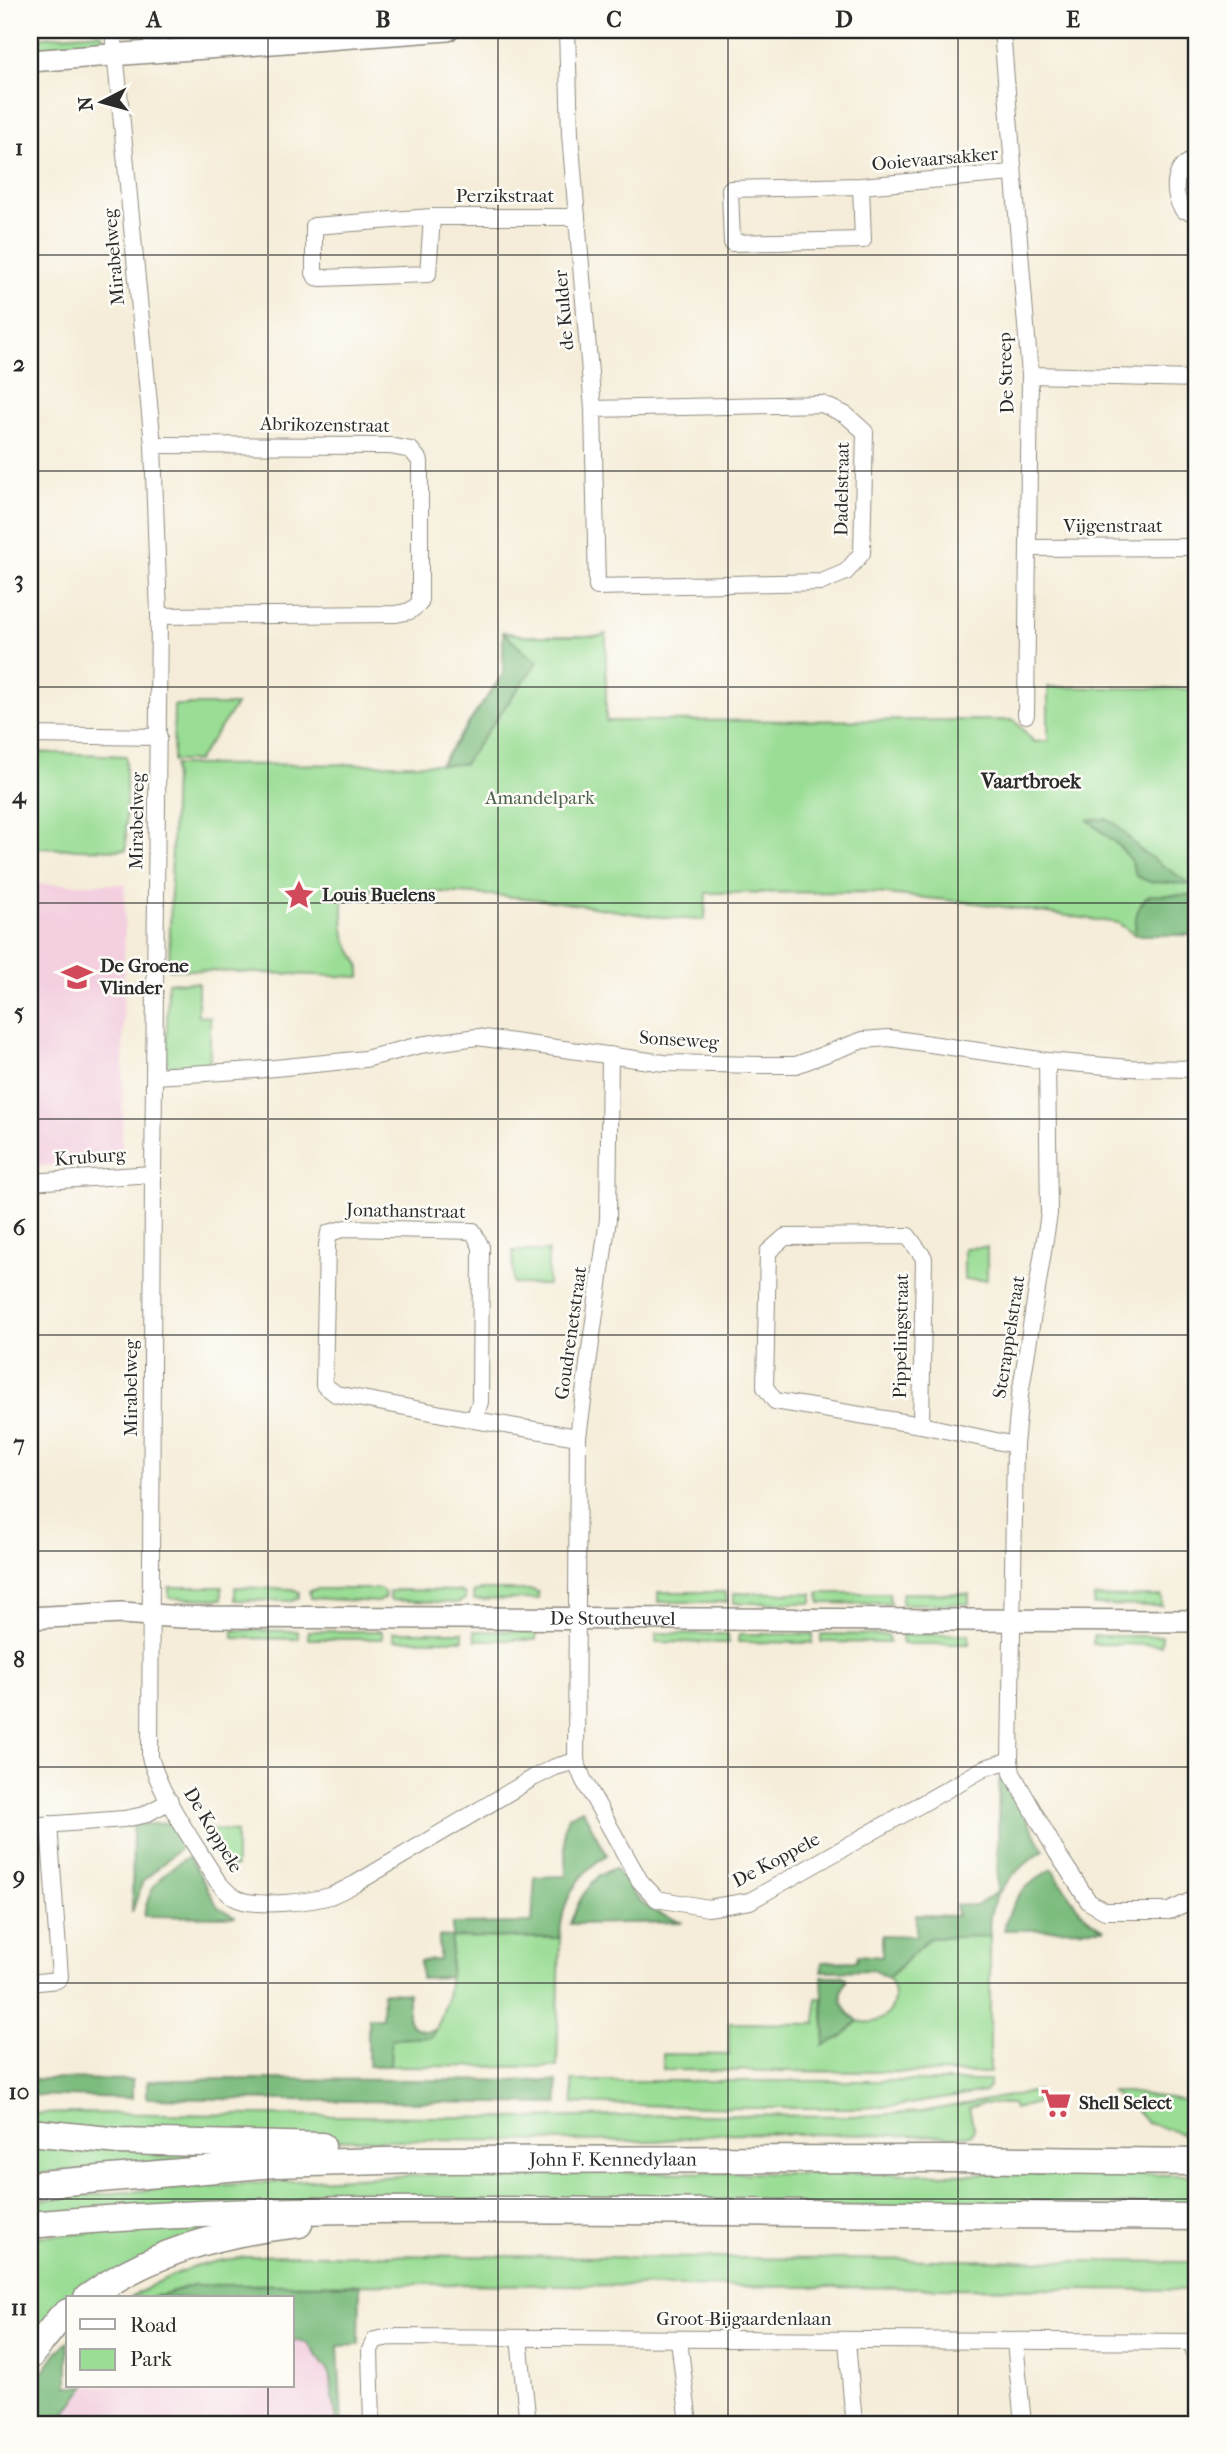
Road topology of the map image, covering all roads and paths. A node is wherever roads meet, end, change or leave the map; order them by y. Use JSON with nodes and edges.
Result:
{"nodes":[{"id":1,"x":113,"y":30,"type":"edge"},
{"id":2,"x":448,"y":30,"type":"edge"},
{"id":3,"x":567,"y":30,"type":"edge"},
{"id":4,"x":1002,"y":30,"type":"edge"},
{"id":5,"x":115,"y":54,"type":"junction"},
{"id":6,"x":30,"y":61,"type":"edge"},
{"id":7,"x":1197,"y":160,"type":"edge"},
{"id":8,"x":1012,"y":173,"type":"junction"},
{"id":9,"x":861,"y":186,"type":"junction"},
{"id":10,"x":1197,"y":213,"type":"edge"},
{"id":11,"x":577,"y":216,"type":"junction"},
{"id":12,"x":432,"y":217,"type":"junction"},
{"id":13,"x":1030,"y":376,"type":"junction"},
{"id":14,"x":1197,"y":379,"type":"edge"},
{"id":15,"x":593,"y":409,"type":"junction"},
{"id":16,"x":153,"y":445,"type":"junction"},
{"id":17,"x":1197,"y":547,"type":"edge"},
{"id":18,"x":1029,"y":548,"type":"junction"},
{"id":19,"x":597,"y":587,"type":"joint"},
{"id":20,"x":159,"y":616,"type":"junction"},
{"id":21,"x":1026,"y":715,"type":"dead end"},
{"id":22,"x":30,"y":735,"type":"edge"},
{"id":23,"x":159,"y":737,"type":"junction"},
{"id":24,"x":610,"y":1055,"type":"junction"},
{"id":25,"x":1047,"y":1062,"type":"junction"},
{"id":26,"x":1197,"y":1069,"type":"edge"},
{"id":27,"x":155,"y":1076,"type":"junction"},
{"id":28,"x":153,"y":1174,"type":"junction"},
{"id":29,"x":30,"y":1182,"type":"edge"},
{"id":30,"x":474,"y":1420,"type":"junction"},
{"id":31,"x":920,"y":1425,"type":"junction"},
{"id":32,"x":578,"y":1437,"type":"junction"},
{"id":33,"x":1015,"y":1445,"type":"junction"},
{"id":34,"x":150,"y":1614,"type":"junction"},
{"id":35,"x":577,"y":1617,"type":"junction"},
{"id":36,"x":30,"y":1618,"type":"edge"},
{"id":37,"x":1012,"y":1620,"type":"junction"},
{"id":38,"x":1197,"y":1621,"type":"edge"},
{"id":39,"x":1010,"y":1760,"type":"junction"},
{"id":40,"x":576,"y":1761,"type":"junction"},
{"id":41,"x":170,"y":1801,"type":"junction"},
{"id":42,"x":49,"y":1824,"type":"junction"},
{"id":43,"x":30,"y":1826,"type":"edge"},
{"id":44,"x":1197,"y":1898,"type":"edge"},
{"id":45,"x":30,"y":1983,"type":"edge"},
{"id":46,"x":30,"y":2132,"type":"edge"},
{"id":47,"x":421,"y":2160,"type":"junction"},
{"id":48,"x":1197,"y":2162,"type":"edge"},
{"id":49,"x":30,"y":2185,"type":"edge"},
{"id":50,"x":447,"y":2209,"type":"junction"},
{"id":51,"x":1197,"y":2217,"type":"edge"},
{"id":52,"x":30,"y":2225,"type":"edge"},
{"id":53,"x":90,"y":2296,"type":"edge"},
{"id":54,"x":66,"y":2314,"type":"edge"},
{"id":55,"x":519,"y":2338,"type":"junction"},
{"id":56,"x":679,"y":2340,"type":"junction"},
{"id":57,"x":847,"y":2341,"type":"junction"},
{"id":58,"x":1015,"y":2342,"type":"junction"},
{"id":59,"x":1195,"y":2342,"type":"edge"},
{"id":60,"x":30,"y":2356,"type":"edge"},
{"id":61,"x":1197,"y":2375,"type":"edge"},
{"id":62,"x":372,"y":2424,"type":"edge"},
{"id":63,"x":528,"y":2424,"type":"edge"},
{"id":64,"x":689,"y":2424,"type":"edge"},
{"id":65,"x":854,"y":2424,"type":"edge"},
{"id":66,"x":1023,"y":2424,"type":"edge"}],
"edges":[{"from":1,"to":5,"type":"street","name":"Mirabelweg"},
{"from":2,"to":5,"type":"street"},
{"from":3,"to":11,"type":"street","name":"de Kulder"},
{"from":4,"to":8,"type":"street","name":"De Streep"},
{"from":5,"to":6,"type":"street"},
{"from":5,"to":16,"type":"street","name":"Mirabelweg"},
{"from":7,"to":10,"type":"street"},
{"from":8,"to":9,"type":"street","name":"Ooievaarsakker"},
{"from":8,"to":13,"type":"street","name":"De Streep"},
{"from":9,"to":9,"type":"street","name":"Ooievaarsakker"},
{"from":11,"to":12,"type":"street","name":"Perzikstraat"},
{"from":11,"to":15,"type":"street","name":"de Kulder"},
{"from":12,"to":12,"type":"street","name":"Perzikstraat"},
{"from":13,"to":14,"type":"street"},
{"from":13,"to":18,"type":"street","name":"De Streep"},
{"from":15,"to":19,"type":"street","name":"de Kulder"},
{"from":15,"to":19,"type":"street","name":"Dadelstraat"},
{"from":16,"to":20,"type":"street","name":"Mirabelweg"},
{"from":16,"to":20,"type":"street","name":"Abrikozenstraat"},
{"from":17,"to":18,"type":"street","name":"Vijgenstraat"},
{"from":18,"to":21,"type":"street","name":"De Streep"},
{"from":20,"to":23,"type":"street","name":"Mirabelweg"},
{"from":22,"to":23,"type":"street"},
{"from":23,"to":27,"type":"street","name":"Mirabelweg"},
{"from":24,"to":25,"type":"street","name":"Sonseweg"},
{"from":24,"to":27,"type":"street","name":"Sonseweg"},
{"from":24,"to":32,"type":"street","name":"Goudrenetstraat"},
{"from":25,"to":26,"type":"street","name":"Sonseweg"},
{"from":25,"to":33,"type":"street","name":"Sterappelstraat"},
{"from":27,"to":28,"type":"street","name":"Mirabelweg"},
{"from":28,"to":29,"type":"street","name":"Kruburg"},
{"from":28,"to":34,"type":"street","name":"Mirabelweg"},
{"from":30,"to":30,"type":"street","name":"Jonathanstraat"},
{"from":30,"to":32,"type":"street","name":"Jonathanstraat"},
{"from":31,"to":31,"type":"street","name":"Pippelingstraat"},
{"from":31,"to":33,"type":"street","name":"Pippelingstraat"},
{"from":32,"to":35,"type":"street","name":"Goudrenetstraat"},
{"from":33,"to":37,"type":"street","name":"Sterappelstraat"},
{"from":34,"to":35,"type":"street","name":"De Stoutheuvel"},
{"from":34,"to":36,"type":"street","name":"De Stoutheuvel"},
{"from":34,"to":41,"type":"street","name":"De Koppele"},
{"from":35,"to":37,"type":"street","name":"De Stoutheuvel"},
{"from":35,"to":40,"type":"street","name":"De Koppele"},
{"from":37,"to":38,"type":"street","name":"De Stoutheuvel"},
{"from":37,"to":39,"type":"street"},
{"from":39,"to":40,"type":"street","name":"De Koppele"},
{"from":39,"to":44,"type":"street"},
{"from":40,"to":41,"type":"street","name":"De Koppele"},
{"from":41,"to":42,"type":"street"},
{"from":42,"to":43,"type":"street"},
{"from":42,"to":45,"type":"street"},
{"from":46,"to":47,"type":"main road"},
{"from":47,"to":48,"type":"main road","name":"John F. Kennedylaan"},
{"from":47,"to":49,"type":"main road","name":"John F. Kennedylaan"},
{"from":50,"to":51,"type":"main road"},
{"from":50,"to":52,"type":"main road"},
{"from":50,"to":53,"type":"main road"},
{"from":54,"to":60,"type":"main road"},
{"from":55,"to":56,"type":"street","name":"Groot-Bijgaardenlaan"},
{"from":55,"to":62,"type":"street","name":"Groot-Bijgaardenlaan"},
{"from":55,"to":63,"type":"street"},
{"from":56,"to":57,"type":"street","name":"Groot-Bijgaardenlaan"},
{"from":56,"to":64,"type":"street"},
{"from":57,"to":58,"type":"street","name":"Groot-Bijgaardenlaan"},
{"from":57,"to":65,"type":"street"},
{"from":58,"to":59,"type":"street","name":"Groot-Bijgaardenlaan"},
{"from":58,"to":66,"type":"street"},
{"from":59,"to":61,"type":"street"}]}
